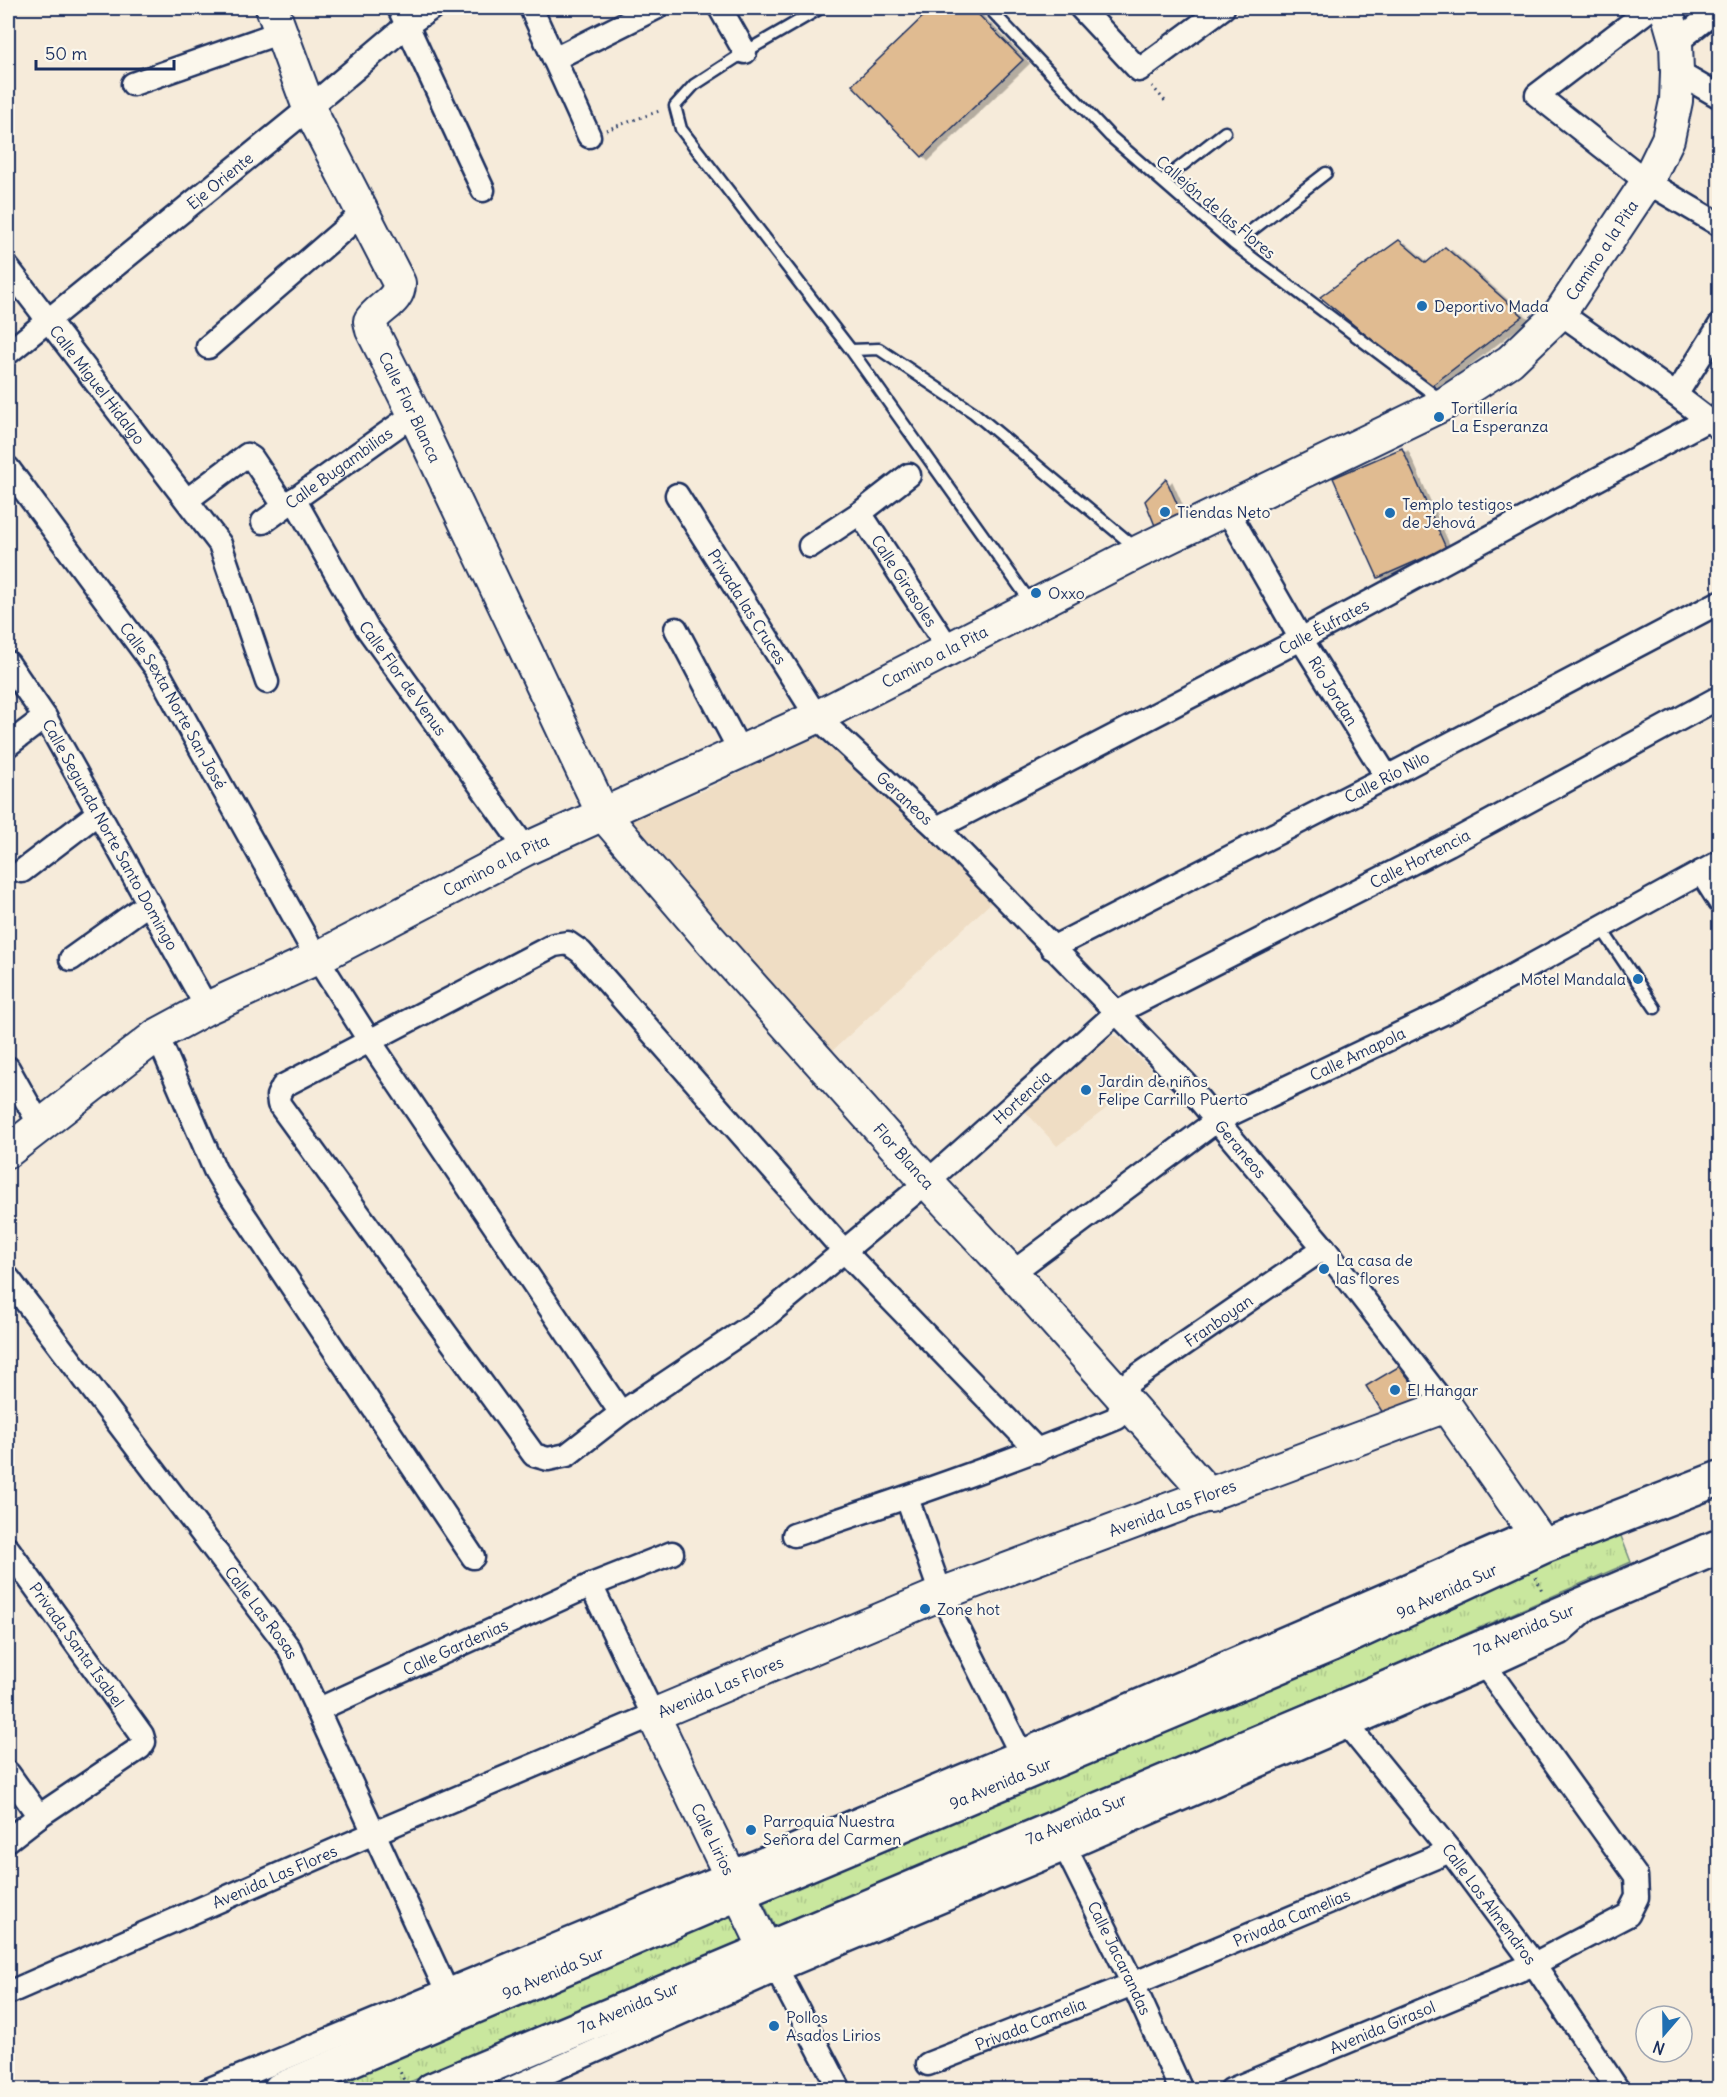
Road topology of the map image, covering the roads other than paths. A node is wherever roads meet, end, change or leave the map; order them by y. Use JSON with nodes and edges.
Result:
{"nodes":[{"id":1,"x":432,"y":8,"type":"edge"},
{"id":2,"x":531,"y":8,"type":"edge"},
{"id":3,"x":656,"y":8,"type":"edge"},
{"id":4,"x":720,"y":8,"type":"edge"},
{"id":5,"x":821,"y":8,"type":"edge"},
{"id":6,"x":989,"y":8,"type":"edge"},
{"id":7,"x":1081,"y":8,"type":"edge"},
{"id":8,"x":1223,"y":8,"type":"edge"},
{"id":9,"x":1651,"y":8,"type":"edge"},
{"id":10,"x":1666,"y":8,"type":"edge"},
{"id":11,"x":1719,"y":8,"type":"edge"},
{"id":12,"x":402,"y":17,"type":"edge"},
{"id":13,"x":276,"y":20,"type":"edge"},
{"id":14,"x":745,"y":52,"type":"junction"},
{"id":15,"x":1676,"y":57,"type":"junction"},
{"id":16,"x":554,"y":59,"type":"junction"},
{"id":17,"x":133,"y":84,"type":"dead end"},
{"id":18,"x":1719,"y":97,"type":"edge"},
{"id":19,"x":309,"y":108,"type":"junction"},
{"id":20,"x":1225,"y":132,"type":"dead end"},
{"id":21,"x":589,"y":136,"type":"road end"},
{"id":22,"x":1326,"y":173,"type":"dead end"},
{"id":23,"x":1162,"y":181,"type":"junction"},
{"id":24,"x":1647,"y":182,"type":"junction"},
{"id":25,"x":483,"y":190,"type":"dead end"},
{"id":26,"x":364,"y":212,"type":"junction"},
{"id":27,"x":1719,"y":225,"type":"edge"},
{"id":28,"x":1234,"y":244,"type":"junction"},
{"id":29,"x":8,"y":268,"type":"edge"},
{"id":30,"x":1560,"y":313,"type":"junction"},
{"id":31,"x":48,"y":321,"type":"junction"},
{"id":32,"x":1719,"y":326,"type":"edge"},
{"id":33,"x":208,"y":346,"type":"dead end"},
{"id":34,"x":851,"y":350,"type":"junction"},
{"id":35,"x":8,"y":353,"type":"edge"},
{"id":36,"x":1677,"y":395,"type":"junction"},
{"id":37,"x":1446,"y":403,"type":"junction"},
{"id":38,"x":414,"y":414,"type":"junction"},
{"id":39,"x":1714,"y":424,"type":"edge"},
{"id":40,"x":8,"y":468,"type":"edge"},
{"id":41,"x":909,"y":475,"type":"dead end"},
{"id":42,"x":677,"y":495,"type":"dead end"},
{"id":43,"x":187,"y":500,"type":"junction"},
{"id":44,"x":290,"y":501,"type":"junction"},
{"id":45,"x":1227,"y":510,"type":"junction"},
{"id":46,"x":860,"y":513,"type":"junction"},
{"id":47,"x":262,"y":522,"type":"dead end"},
{"id":48,"x":810,"y":546,"type":"dead end"},
{"id":49,"x":1140,"y":551,"type":"junction"},
{"id":50,"x":1719,"y":602,"type":"edge"},
{"id":51,"x":1034,"y":606,"type":"junction"},
{"id":52,"x":675,"y":629,"type":"dead end"},
{"id":53,"x":1301,"y":639,"type":"junction"},
{"id":54,"x":950,"y":649,"type":"junction"},
{"id":55,"x":8,"y":663,"type":"edge"},
{"id":56,"x":267,"y":682,"type":"dead end"},
{"id":57,"x":1719,"y":698,"type":"edge"},
{"id":58,"x":45,"y":717,"type":"junction"},
{"id":59,"x":817,"y":717,"type":"junction"},
{"id":60,"x":8,"y":745,"type":"edge"},
{"id":61,"x":740,"y":751,"type":"junction"},
{"id":62,"x":1386,"y":777,"type":"junction"},
{"id":63,"x":99,"y":813,"type":"junction"},
{"id":64,"x":603,"y":814,"type":"junction"},
{"id":65,"x":938,"y":828,"type":"junction"},
{"id":66,"x":526,"y":849,"type":"junction"},
{"id":67,"x":1710,"y":867,"type":"edge"},
{"id":68,"x":22,"y":871,"type":"dead end"},
{"id":69,"x":1719,"y":902,"type":"edge"},
{"id":70,"x":149,"y":903,"type":"junction"},
{"id":71,"x":1601,"y":928,"type":"junction"},
{"id":72,"x":1052,"y":948,"type":"junction"},
{"id":73,"x":317,"y":958,"type":"junction"},
{"id":74,"x":71,"y":959,"type":"dead end"},
{"id":75,"x":207,"y":1008,"type":"junction"},
{"id":76,"x":1655,"y":1008,"type":"dead end"},
{"id":77,"x":1116,"y":1013,"type":"junction"},
{"id":78,"x":157,"y":1035,"type":"junction"},
{"id":79,"x":369,"y":1040,"type":"junction"},
{"id":80,"x":8,"y":1068,"type":"edge"},
{"id":81,"x":1216,"y":1121,"type":"junction"},
{"id":82,"x":41,"y":1127,"type":"junction"},
{"id":83,"x":8,"y":1151,"type":"edge"},
{"id":84,"x":927,"y":1182,"type":"junction"},
{"id":85,"x":1324,"y":1248,"type":"junction"},
{"id":86,"x":845,"y":1252,"type":"junction"},
{"id":87,"x":1012,"y":1273,"type":"junction"},
{"id":88,"x":8,"y":1278,"type":"edge"},
{"id":89,"x":1123,"y":1400,"type":"junction"},
{"id":90,"x":1446,"y":1406,"type":"junction"},
{"id":91,"x":621,"y":1413,"type":"junction"},
{"id":92,"x":1038,"y":1451,"type":"junction"},
{"id":93,"x":1719,"y":1478,"type":"edge"},
{"id":94,"x":1210,"y":1496,"type":"junction"},
{"id":95,"x":907,"y":1498,"type":"junction"},
{"id":96,"x":794,"y":1535,"type":"dead end"},
{"id":97,"x":1534,"y":1544,"type":"junction"},
{"id":98,"x":1719,"y":1546,"type":"edge"},
{"id":99,"x":8,"y":1549,"type":"edge"},
{"id":100,"x":672,"y":1553,"type":"dead end"},
{"id":101,"x":473,"y":1557,"type":"dead end"},
{"id":102,"x":591,"y":1585,"type":"junction"},
{"id":103,"x":1605,"y":1593,"type":"junction"},
{"id":104,"x":940,"y":1594,"type":"junction"},
{"id":105,"x":1486,"y":1667,"type":"junction"},
{"id":106,"x":317,"y":1710,"type":"junction"},
{"id":107,"x":653,"y":1715,"type":"junction"},
{"id":108,"x":1349,"y":1727,"type":"junction"},
{"id":109,"x":1020,"y":1752,"type":"junction"},
{"id":110,"x":8,"y":1773,"type":"edge"},
{"id":111,"x":936,"y":1787,"type":"junction"},
{"id":112,"x":39,"y":1816,"type":"junction"},
{"id":113,"x":914,"y":1820,"type":"junction"},
{"id":114,"x":374,"y":1833,"type":"junction"},
{"id":115,"x":1061,"y":1838,"type":"junction"},
{"id":116,"x":8,"y":1840,"type":"edge"},
{"id":117,"x":1450,"y":1851,"type":"junction"},
{"id":118,"x":734,"y":1883,"type":"junction"},
{"id":119,"x":771,"y":1960,"type":"junction"},
{"id":120,"x":1534,"y":1964,"type":"junction"},
{"id":121,"x":1133,"y":1984,"type":"junction"},
{"id":122,"x":446,"y":1990,"type":"junction"},
{"id":123,"x":8,"y":1993,"type":"edge"},
{"id":124,"x":928,"y":2064,"type":"dead end"},
{"id":125,"x":497,"y":2082,"type":"edge"},
{"id":126,"x":1615,"y":2089,"type":"edge"},
{"id":127,"x":208,"y":2090,"type":"edge"},
{"id":128,"x":280,"y":2090,"type":"edge"},
{"id":129,"x":432,"y":2090,"type":"edge"},
{"id":130,"x":840,"y":2090,"type":"edge"},
{"id":131,"x":1181,"y":2090,"type":"edge"},
{"id":132,"x":1230,"y":2090,"type":"edge"}],
"edges":[{"from":1,"to":12,"type":"street","name":"Eje Oriente"},
{"from":2,"to":16,"type":"street"},
{"from":3,"to":16,"type":"street"},
{"from":4,"to":14,"type":"street"},
{"from":5,"to":14,"type":"lane"},
{"from":6,"to":23,"type":"lane","name":"Callejón de las Flores"},
{"from":7,"to":8,"type":"street"},
{"from":9,"to":24,"type":"street"},
{"from":10,"to":15,"type":"street","name":"Camino a la Pita"},
{"from":11,"to":15,"type":"street"},
{"from":12,"to":19,"type":"street","name":"Eje Oriente"},
{"from":12,"to":25,"type":"street"},
{"from":13,"to":17,"type":"street"},
{"from":13,"to":19,"type":"street","name":"Calle Flor Blanca"},
{"from":14,"to":34,"type":"lane"},
{"from":15,"to":18,"type":"street"},
{"from":15,"to":24,"type":"street","name":"Camino a la Pita"},
{"from":16,"to":21,"type":"street"},
{"from":19,"to":26,"type":"street","name":"Calle Flor Blanca"},
{"from":19,"to":31,"type":"street","name":"Eje Oriente"},
{"from":20,"to":23,"type":"lane"},
{"from":22,"to":28,"type":"lane"},
{"from":23,"to":28,"type":"lane","name":"Callejón de las Flores"},
{"from":24,"to":27,"type":"street"},
{"from":24,"to":30,"type":"street","name":"Camino a la Pita"},
{"from":26,"to":33,"type":"street"},
{"from":26,"to":38,"type":"street","name":"Calle Flor Blanca"},
{"from":28,"to":37,"type":"lane","name":"Callejón de las Flores"},
{"from":29,"to":31,"type":"street","name":"Calle Miguel Hidalgo"},
{"from":30,"to":36,"type":"street"},
{"from":30,"to":37,"type":"street","name":"Camino a la Pita"},
{"from":31,"to":35,"type":"street","name":"Eje Oriente"},
{"from":31,"to":43,"type":"street","name":"Calle Miguel Hidalgo"},
{"from":32,"to":36,"type":"street"},
{"from":34,"to":49,"type":"lane"},
{"from":34,"to":51,"type":"lane"},
{"from":36,"to":39,"type":"street"},
{"from":37,"to":45,"type":"street","name":"Camino a la Pita"},
{"from":38,"to":44,"type":"street","name":"Calle Bugambilias"},
{"from":38,"to":64,"type":"street","name":"Calle Flor Blanca"},
{"from":39,"to":53,"type":"street","name":"Calle Éufrates"},
{"from":40,"to":73,"type":"street","name":"Calle Sexta Norte San José"},
{"from":41,"to":46,"type":"street"},
{"from":42,"to":59,"type":"street","name":"Privada las Cruces"},
{"from":43,"to":44,"type":"street","name":"Calle Bugambilias"},
{"from":43,"to":56,"type":"street","name":"Calle Miguel Hidalgo"},
{"from":44,"to":47,"type":"street"},
{"from":44,"to":66,"type":"street","name":"Calle Flor de Venus"},
{"from":45,"to":49,"type":"street","name":"Camino a la Pita"},
{"from":45,"to":53,"type":"street","name":"Río Jordan"},
{"from":46,"to":48,"type":"street"},
{"from":46,"to":54,"type":"street","name":"Calle Girasoles"},
{"from":49,"to":51,"type":"street","name":"Camino a la Pita"},
{"from":50,"to":62,"type":"street","name":"Calle Río Nilo"},
{"from":51,"to":54,"type":"street","name":"Camino a la Pita"},
{"from":52,"to":61,"type":"street"},
{"from":53,"to":62,"type":"street","name":"Río Jordan"},
{"from":53,"to":65,"type":"street","name":"Calle Éufrates"},
{"from":54,"to":59,"type":"street","name":"Camino a la Pita"},
{"from":55,"to":58,"type":"street","name":"Calle Segunda Norte Santo Domingo"},
{"from":57,"to":77,"type":"street","name":"Calle Hortencia"},
{"from":58,"to":60,"type":"street"},
{"from":58,"to":63,"type":"street","name":"Calle Segunda Norte Santo Domingo"},
{"from":59,"to":61,"type":"street","name":"Camino a la Pita"},
{"from":59,"to":65,"type":"street","name":"Geraneos"},
{"from":61,"to":64,"type":"street","name":"Camino a la Pita"},
{"from":62,"to":72,"type":"street","name":"Calle Río Nilo"},
{"from":63,"to":68,"type":"street"},
{"from":63,"to":70,"type":"street","name":"Calle Segunda Norte Santo Domingo"},
{"from":64,"to":66,"type":"street","name":"Camino a la Pita"},
{"from":64,"to":84,"type":"street","name":"Flor Blanca"},
{"from":65,"to":72,"type":"street","name":"Geraneos"},
{"from":66,"to":73,"type":"street","name":"Camino a la Pita"},
{"from":67,"to":69,"type":"street"},
{"from":67,"to":71,"type":"street","name":"Calle Amapola"},
{"from":70,"to":74,"type":"street"},
{"from":70,"to":75,"type":"street","name":"Calle Segunda Norte Santo Domingo"},
{"from":71,"to":76,"type":"lane"},
{"from":71,"to":81,"type":"street","name":"Calle Amapola"},
{"from":72,"to":77,"type":"street","name":"Geraneos"},
{"from":73,"to":75,"type":"street","name":"Camino a la Pita"},
{"from":73,"to":79,"type":"street","name":"Calle Sexta Norte San José"},
{"from":75,"to":78,"type":"street","name":"Camino a la Pita"},
{"from":77,"to":81,"type":"street","name":"Geraneos"},
{"from":77,"to":84,"type":"street","name":"Hortencia"},
{"from":78,"to":82,"type":"street","name":"Camino a la Pita"},
{"from":78,"to":101,"type":"street"},
{"from":79,"to":86,"type":"street"},
{"from":79,"to":91,"type":"street","name":"Calle Sexta Norte San José"},
{"from":79,"to":91,"type":"street","name":"Hortencia"},
{"from":80,"to":82,"type":"street"},
{"from":81,"to":85,"type":"street","name":"Geraneos"},
{"from":81,"to":87,"type":"street","name":"Calle Amapola"},
{"from":82,"to":83,"type":"street","name":"Camino a la Pita"},
{"from":84,"to":86,"type":"street","name":"Hortencia"},
{"from":84,"to":87,"type":"street","name":"Flor Blanca"},
{"from":85,"to":89,"type":"street","name":"Franboyan"},
{"from":85,"to":90,"type":"street","name":"Geraneos"},
{"from":86,"to":91,"type":"street","name":"Hortencia"},
{"from":86,"to":92,"type":"street"},
{"from":87,"to":89,"type":"street","name":"Flor Blanca"},
{"from":88,"to":106,"type":"street","name":"Calle Las Rosas"},
{"from":89,"to":92,"type":"street","name":"Franboyan"},
{"from":89,"to":94,"type":"street","name":"Flor Blanca"},
{"from":90,"to":94,"type":"street","name":"Avenida Las Flores"},
{"from":90,"to":97,"type":"street","name":"Geraneos"},
{"from":92,"to":95,"type":"street","name":"Franboyan"},
{"from":93,"to":97,"type":"main road","name":"9a Avenida Sur"},
{"from":94,"to":104,"type":"street","name":"Avenida Las Flores"},
{"from":95,"to":96,"type":"street","name":"Franboyan"},
{"from":95,"to":104,"type":"street"},
{"from":97,"to":109,"type":"street"},
{"from":97,"to":113,"type":"main road","name":"9a Avenida Sur"},
{"from":98,"to":103,"type":"main road","name":"7a Avenida Sur"},
{"from":99,"to":112,"type":"street","name":"Privada Santa Isabel"},
{"from":100,"to":102,"type":"street","name":"Calle Gardenias"},
{"from":102,"to":106,"type":"street","name":"Calle Gardenias"},
{"from":102,"to":107,"type":"street","name":"Calle Lirios"},
{"from":103,"to":105,"type":"street"},
{"from":103,"to":115,"type":"main road","name":"7a Avenida Sur"},
{"from":104,"to":107,"type":"street","name":"Avenida Las Flores"},
{"from":104,"to":109,"type":"street"},
{"from":105,"to":108,"type":"street"},
{"from":105,"to":120,"type":"street","name":"Avenida Girasol"},
{"from":106,"to":114,"type":"street","name":"Calle Las Rosas"},
{"from":107,"to":114,"type":"street","name":"Avenida Las Flores"},
{"from":107,"to":118,"type":"street","name":"Calle Lirios"},
{"from":108,"to":115,"type":"street"},
{"from":108,"to":117,"type":"street","name":"Calle Los Almendros"},
{"from":109,"to":111,"type":"street"},
{"from":110,"to":112,"type":"street"},
{"from":111,"to":113,"type":"main road"},
{"from":111,"to":118,"type":"street"},
{"from":112,"to":116,"type":"street"},
{"from":113,"to":118,"type":"main road","name":"9a Avenida Sur"},
{"from":114,"to":122,"type":"street","name":"Calle Las Rosas"},
{"from":114,"to":123,"type":"street","name":"Avenida Las Flores"},
{"from":115,"to":119,"type":"main road","name":"7a Avenida Sur"},
{"from":115,"to":121,"type":"street","name":"Calle Jacarandas"},
{"from":117,"to":120,"type":"street","name":"Calle Los Almendros"},
{"from":117,"to":121,"type":"street","name":"Privada Camelias"},
{"from":118,"to":119,"type":"street","name":"Calle Lirios"},
{"from":118,"to":122,"type":"street"},
{"from":118,"to":128,"type":"main road","name":"9a Avenida Sur"},
{"from":119,"to":125,"type":"main road","name":"7a Avenida Sur"},
{"from":119,"to":130,"type":"street","name":"Calle Lirios"},
{"from":120,"to":126,"type":"street","name":"Calle Los Almendros"},
{"from":120,"to":132,"type":"street","name":"Avenida Girasol"},
{"from":121,"to":124,"type":"street","name":"Privada Camelia"},
{"from":121,"to":131,"type":"street","name":"Calle Jacarandas"},
{"from":122,"to":127,"type":"street"},
{"from":125,"to":129,"type":"main road","name":"7a Avenida Sur"}]}
